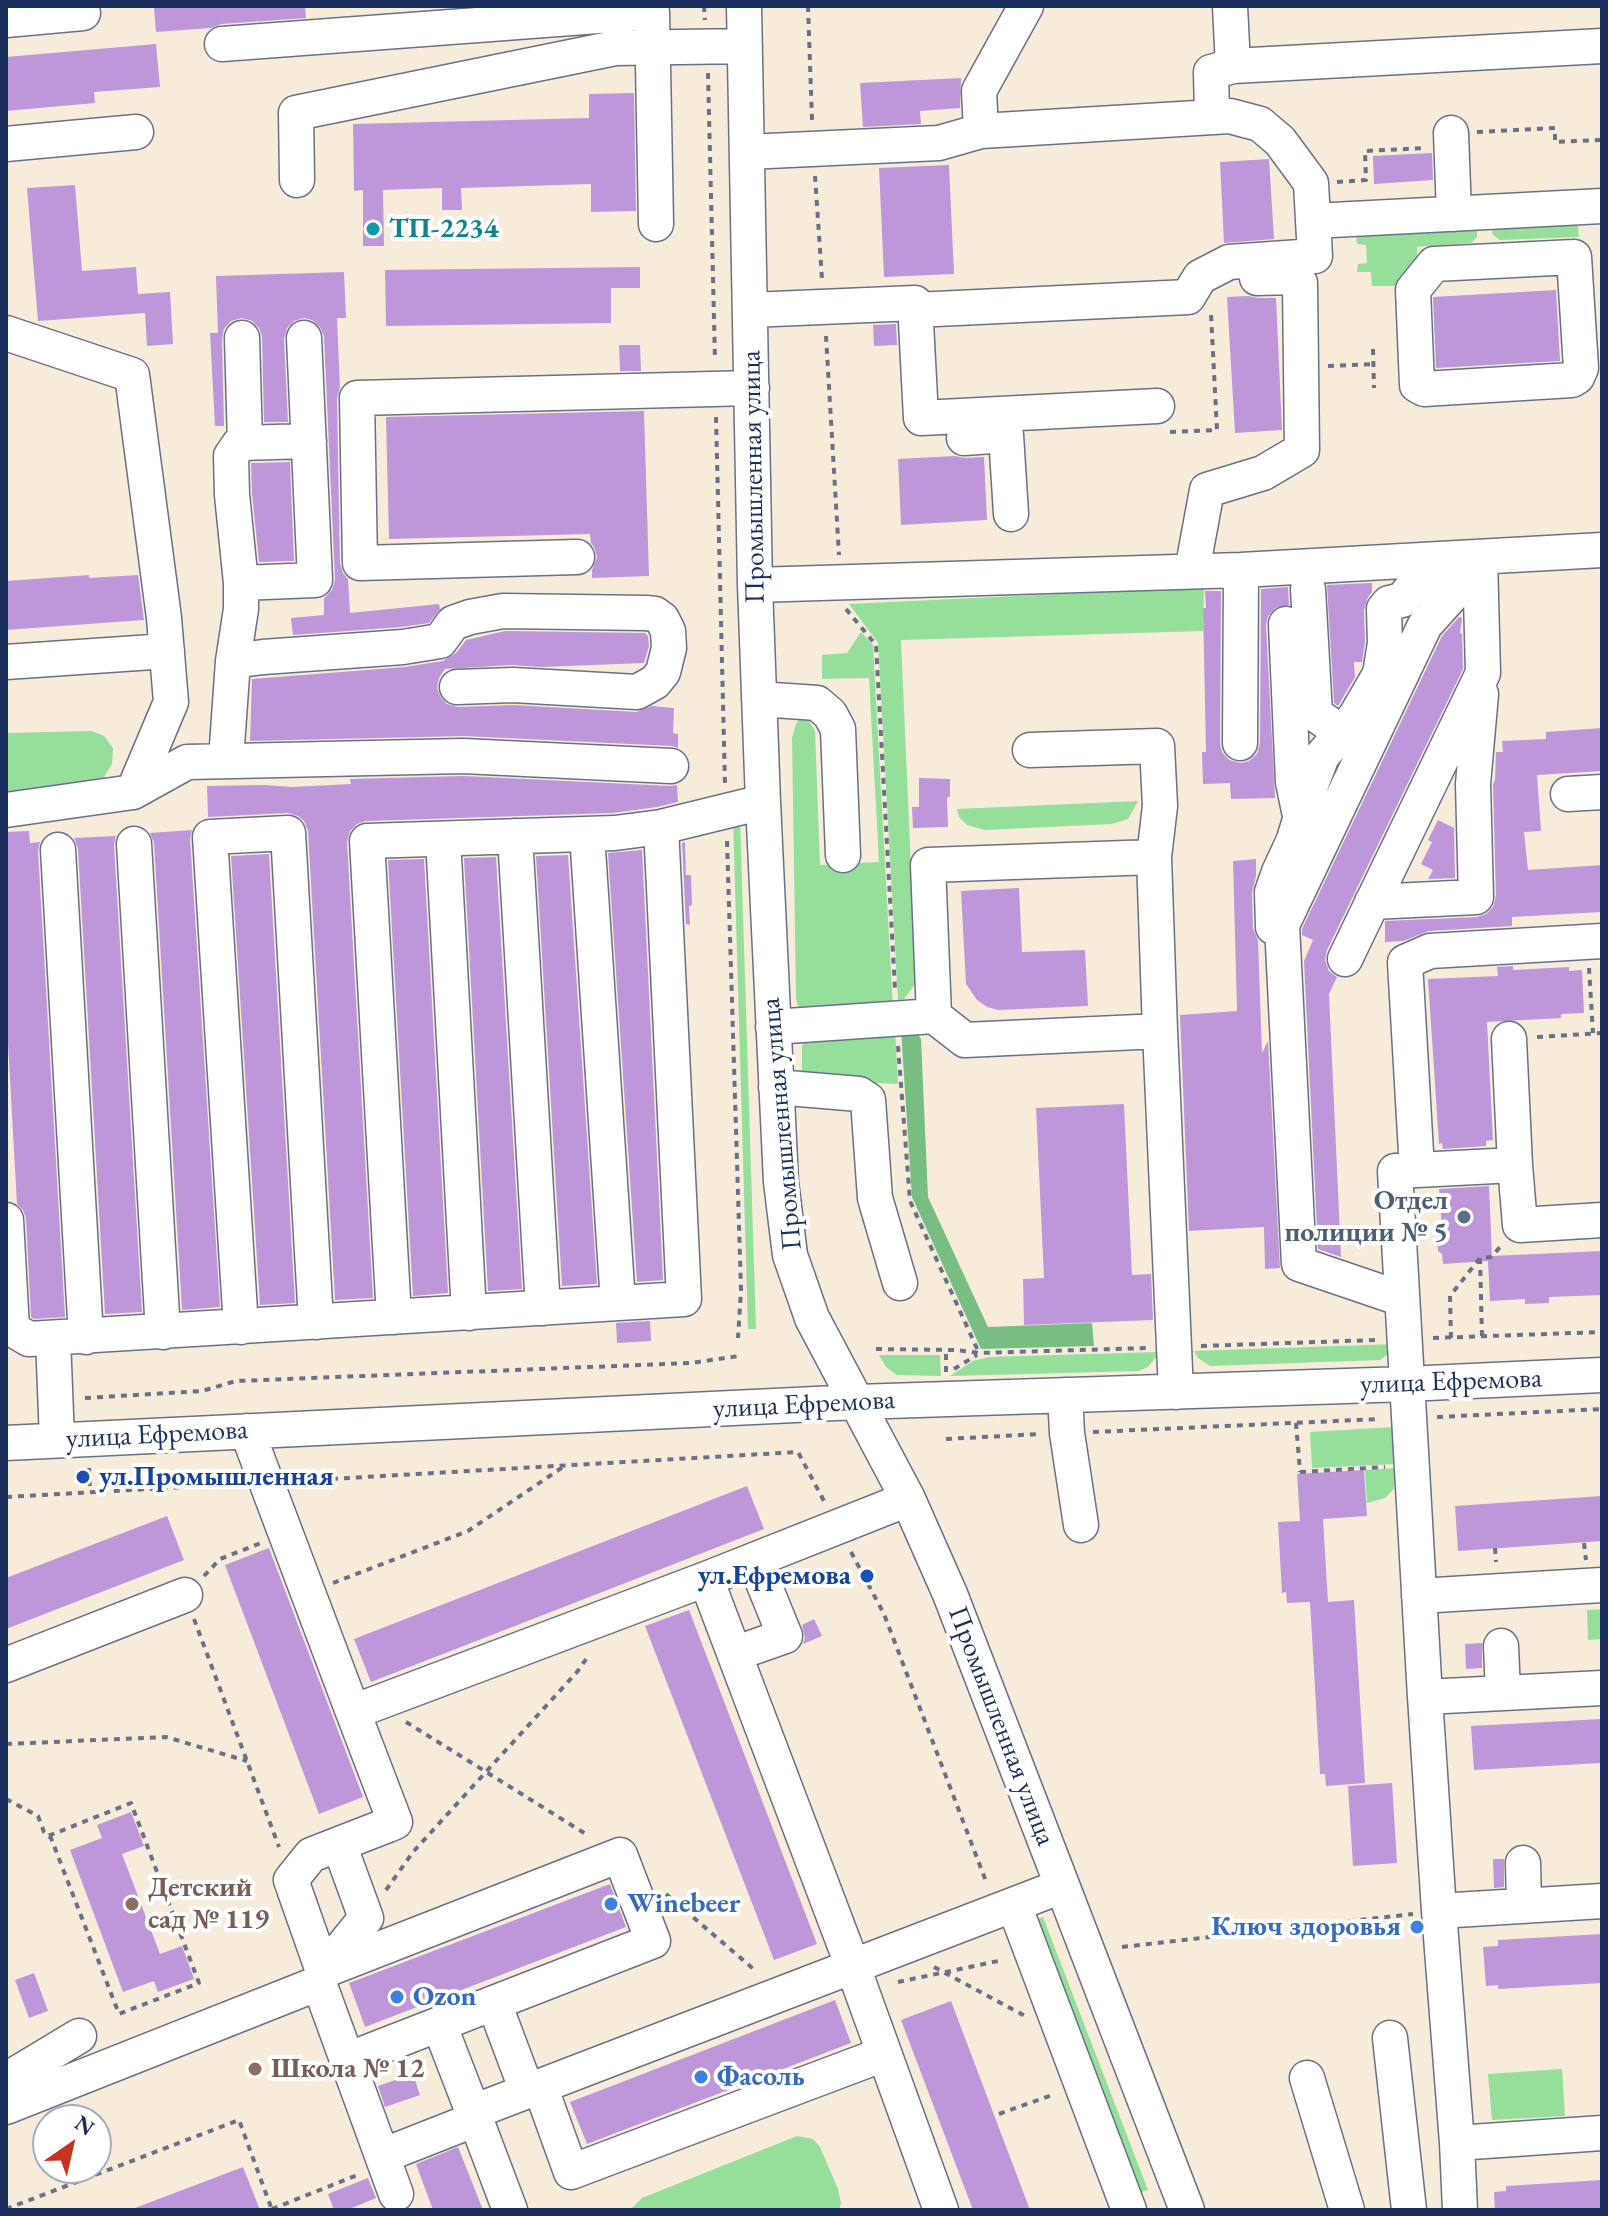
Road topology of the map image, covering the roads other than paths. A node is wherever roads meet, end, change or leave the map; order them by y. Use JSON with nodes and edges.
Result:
{"nodes":[{"id":1,"x":744,"y":6,"type":"edge"},
{"id":2,"x":1026,"y":6,"type":"edge"},
{"id":3,"x":1230,"y":6,"type":"edge"},
{"id":4,"x":83,"y":13,"type":"dead end"},
{"id":5,"x":6,"y":20,"type":"edge"},
{"id":6,"x":222,"y":44,"type":"dead end"},
{"id":7,"x":745,"y":46,"type":"junction"},
{"id":8,"x":1602,"y":46,"type":"edge"},
{"id":9,"x":653,"y":47,"type":"junction"},
{"id":10,"x":1233,"y":66,"type":"junction"},
{"id":11,"x":1212,"y":116,"type":"junction"},
{"id":12,"x":981,"y":131,"type":"junction"},
{"id":13,"x":136,"y":132,"type":"dead end"},
{"id":14,"x":1451,"y":133,"type":"dead end"},
{"id":15,"x":6,"y":144,"type":"edge"},
{"id":16,"x":747,"y":152,"type":"junction"},
{"id":17,"x":297,"y":180,"type":"dead end"},
{"id":18,"x":1602,"y":206,"type":"edge"},
{"id":19,"x":1469,"y":214,"type":"junction"},
{"id":20,"x":1313,"y":221,"type":"junction"},
{"id":21,"x":656,"y":224,"type":"dead end"},
{"id":22,"x":1486,"y":262,"type":"junction"},
{"id":23,"x":1251,"y":278,"type":"dead end"},
{"id":24,"x":750,"y":310,"type":"junction"},
{"id":25,"x":915,"y":310,"type":"junction"},
{"id":26,"x":6,"y":333,"type":"edge"},
{"id":27,"x":242,"y":338,"type":"dead end"},
{"id":28,"x":304,"y":338,"type":"dead end"},
{"id":29,"x":752,"y":388,"type":"junction"},
{"id":30,"x":1157,"y":406,"type":"dead end"},
{"id":31,"x":921,"y":418,"type":"junction"},
{"id":32,"x":309,"y":441,"type":"junction"},
{"id":33,"x":245,"y":443,"type":"junction"},
{"id":34,"x":1011,"y":514,"type":"dead end"},
{"id":35,"x":1602,"y":550,"type":"edge"},
{"id":36,"x":577,"y":557,"type":"dead end"},
{"id":37,"x":1480,"y":558,"type":"junction"},
{"id":38,"x":1241,"y":570,"type":"junction"},
{"id":39,"x":1192,"y":571,"type":"junction"},
{"id":40,"x":241,"y":583,"type":"junction"},
{"id":41,"x":755,"y":585,"type":"junction"},
{"id":42,"x":1461,"y":585,"type":"junction"},
{"id":43,"x":1308,"y":589,"type":"dead end"},
{"id":44,"x":1286,"y":624,"type":"dead end"},
{"id":45,"x":167,"y":651,"type":"junction"},
{"id":46,"x":233,"y":661,"type":"junction"},
{"id":47,"x":6,"y":662,"type":"edge"},
{"id":48,"x":1483,"y":673,"type":"junction"},
{"id":49,"x":457,"y":687,"type":"dead end"},
{"id":50,"x":759,"y":699,"type":"junction"},
{"id":51,"x":1342,"y":733,"type":"junction"},
{"id":52,"x":1240,"y":743,"type":"dead end"},
{"id":53,"x":1030,"y":750,"type":"dead end"},
{"id":54,"x":226,"y":760,"type":"junction"},
{"id":55,"x":671,"y":766,"type":"dead end"},
{"id":56,"x":133,"y":792,"type":"junction"},
{"id":57,"x":1602,"y":792,"type":"edge"},
{"id":58,"x":1568,"y":794,"type":"dead end"},
{"id":59,"x":763,"y":802,"type":"junction"},
{"id":60,"x":6,"y":810,"type":"edge"},
{"id":61,"x":1300,"y":819,"type":"junction"},
{"id":62,"x":661,"y":827,"type":"junction"},
{"id":63,"x":587,"y":834,"type":"junction"},
{"id":64,"x":515,"y":836,"type":"junction"},
{"id":65,"x":443,"y":839,"type":"junction"},
{"id":66,"x":134,"y":844,"type":"dead end"},
{"id":67,"x":58,"y":850,"type":"dead end"},
{"id":68,"x":843,"y":855,"type":"dead end"},
{"id":69,"x":1154,"y":857,"type":"junction"},
{"id":70,"x":1372,"y":902,"type":"junction"},
{"id":71,"x":1595,"y":942,"type":"edge"},
{"id":72,"x":1345,"y":959,"type":"dead end"},
{"id":73,"x":1284,"y":981,"type":"junction"},
{"id":74,"x":934,"y":1016,"type":"junction"},
{"id":75,"x":773,"y":1027,"type":"junction"},
{"id":76,"x":1160,"y":1031,"type":"junction"},
{"id":77,"x":1509,"y":1039,"type":"road end"},
{"id":78,"x":776,"y":1087,"type":"junction"},
{"id":79,"x":1515,"y":1165,"type":"junction"},
{"id":80,"x":1417,"y":1170,"type":"junction"},
{"id":81,"x":6,"y":1220,"type":"edge"},
{"id":82,"x":1602,"y":1220,"type":"edge"},
{"id":83,"x":900,"y":1283,"type":"dead end"},
{"id":84,"x":1402,"y":1299,"type":"junction"},
{"id":85,"x":618,"y":1303,"type":"junction"},
{"id":86,"x":543,"y":1308,"type":"junction"},
{"id":87,"x":469,"y":1313,"type":"junction"},
{"id":88,"x":394,"y":1317,"type":"junction"},
{"id":89,"x":316,"y":1322,"type":"junction"},
{"id":90,"x":241,"y":1327,"type":"junction"},
{"id":91,"x":163,"y":1332,"type":"junction"},
{"id":92,"x":70,"y":1338,"type":"junction"},
{"id":93,"x":1602,"y":1375,"type":"edge"},
{"id":94,"x":1406,"y":1384,"type":"junction"},
{"id":95,"x":1176,"y":1392,"type":"junction"},
{"id":96,"x":1065,"y":1395,"type":"junction"},
{"id":97,"x":857,"y":1402,"type":"junction"},
{"id":98,"x":247,"y":1431,"type":"junction"},
{"id":99,"x":57,"y":1440,"type":"junction"},
{"id":100,"x":6,"y":1443,"type":"edge"},
{"id":101,"x":908,"y":1499,"type":"junction"},
{"id":102,"x":1081,"y":1525,"type":"dead end"},
{"id":103,"x":754,"y":1560,"type":"junction"},
{"id":104,"x":706,"y":1579,"type":"junction"},
{"id":105,"x":1602,"y":1585,"type":"edge"},
{"id":106,"x":185,"y":1595,"type":"road end"},
{"id":107,"x":1419,"y":1596,"type":"junction"},
{"id":108,"x":1501,"y":1646,"type":"dead end"},
{"id":109,"x":751,"y":1648,"type":"dead end"},
{"id":110,"x":6,"y":1665,"type":"edge"},
{"id":111,"x":1602,"y":1688,"type":"edge"},
{"id":112,"x":1503,"y":1693,"type":"junction"},
{"id":113,"x":1425,"y":1697,"type":"junction"},
{"id":114,"x":364,"y":1708,"type":"junction"},
{"id":115,"x":339,"y":1844,"type":"junction"},
{"id":116,"x":1523,"y":1863,"type":"dead end"},
{"id":117,"x":1062,"y":1886,"type":"junction"},
{"id":118,"x":1602,"y":1901,"type":"edge"},
{"id":119,"x":1524,"y":1906,"type":"junction"},
{"id":120,"x":1006,"y":1908,"type":"junction"},
{"id":121,"x":1439,"y":1911,"type":"junction"},
{"id":122,"x":321,"y":1977,"type":"junction"},
{"id":123,"x":857,"y":1978,"type":"junction"},
{"id":124,"x":494,"y":2003,"type":"junction"},
{"id":125,"x":439,"y":2024,"type":"junction"},
{"id":126,"x":79,"y":2036,"type":"dead end"},
{"id":127,"x":1390,"y":2038,"type":"dead end"},
{"id":128,"x":884,"y":2054,"type":"junction"},
{"id":129,"x":347,"y":2060,"type":"junction"},
{"id":130,"x":1307,"y":2078,"type":"dead end"},
{"id":131,"x":6,"y":2080,"type":"edge"},
{"id":132,"x":534,"y":2088,"type":"junction"},
{"id":133,"x":6,"y":2107,"type":"edge"},
{"id":134,"x":474,"y":2116,"type":"junction"},
{"id":135,"x":1602,"y":2133,"type":"edge"},
{"id":136,"x":1457,"y":2143,"type":"junction"},
{"id":137,"x":1179,"y":2208,"type":"edge"},
{"id":138,"x":510,"y":2210,"type":"edge"},
{"id":139,"x":941,"y":2210,"type":"edge"},
{"id":140,"x":1129,"y":2210,"type":"edge"},
{"id":141,"x":1347,"y":2210,"type":"edge"},
{"id":142,"x":1409,"y":2210,"type":"edge"},
{"id":143,"x":1460,"y":2210,"type":"edge"}],
"edges":[{"from":1,"to":7,"type":"street","name":"Промышленная улица"},
{"from":2,"to":12,"type":"street"},
{"from":3,"to":10,"type":"street"},
{"from":4,"to":5,"type":"street"},
{"from":6,"to":9,"type":"street"},
{"from":7,"to":9,"type":"street"},
{"from":7,"to":16,"type":"street","name":"Промышленная улица"},
{"from":8,"to":10,"type":"street"},
{"from":9,"to":17,"type":"street"},
{"from":9,"to":21,"type":"street"},
{"from":10,"to":11,"type":"street"},
{"from":11,"to":12,"type":"street"},
{"from":11,"to":20,"type":"street"},
{"from":12,"to":16,"type":"street"},
{"from":13,"to":15,"type":"street"},
{"from":14,"to":19,"type":"street"},
{"from":16,"to":24,"type":"street","name":"Промышленная улица"},
{"from":18,"to":19,"type":"street"},
{"from":19,"to":20,"type":"street"},
{"from":19,"to":22,"type":"street"},
{"from":20,"to":25,"type":"street"},
{"from":22,"to":22,"type":"street"},
{"from":23,"to":39,"type":"street"},
{"from":24,"to":25,"type":"street"},
{"from":24,"to":29,"type":"street","name":"Промышленная улица"},
{"from":25,"to":31,"type":"street"},
{"from":26,"to":45,"type":"street"},
{"from":27,"to":33,"type":"street"},
{"from":28,"to":32,"type":"street"},
{"from":29,"to":36,"type":"street"},
{"from":29,"to":41,"type":"street","name":"Промышленная улица"},
{"from":30,"to":31,"type":"street"},
{"from":31,"to":34,"type":"street"},
{"from":32,"to":33,"type":"street"},
{"from":32,"to":40,"type":"street"},
{"from":33,"to":40,"type":"street"},
{"from":35,"to":37,"type":"street"},
{"from":37,"to":38,"type":"street"},
{"from":37,"to":42,"type":"street"},
{"from":37,"to":48,"type":"street"},
{"from":38,"to":39,"type":"street"},
{"from":38,"to":52,"type":"street"},
{"from":39,"to":41,"type":"street"},
{"from":40,"to":46,"type":"street"},
{"from":41,"to":50,"type":"street","name":"Промышленная улица"},
{"from":42,"to":51,"type":"street"},
{"from":42,"to":73,"type":"street"},
{"from":43,"to":51,"type":"street"},
{"from":44,"to":61,"type":"street"},
{"from":45,"to":47,"type":"street"},
{"from":45,"to":56,"type":"street"},
{"from":46,"to":49,"type":"street"},
{"from":46,"to":54,"type":"street"},
{"from":48,"to":70,"type":"street"},
{"from":48,"to":70,"type":"street"},
{"from":50,"to":59,"type":"street","name":"Промышленная улица"},
{"from":50,"to":68,"type":"street"},
{"from":51,"to":61,"type":"street"},
{"from":53,"to":69,"type":"street"},
{"from":54,"to":55,"type":"street"},
{"from":54,"to":56,"type":"street"},
{"from":56,"to":60,"type":"street"},
{"from":57,"to":58,"type":"street"},
{"from":59,"to":62,"type":"street"},
{"from":59,"to":75,"type":"street","name":"Промышленная улица"},
{"from":61,"to":73,"type":"street"},
{"from":62,"to":63,"type":"street"},
{"from":62,"to":85,"type":"street"},
{"from":63,"to":64,"type":"street"},
{"from":63,"to":85,"type":"street"},
{"from":64,"to":65,"type":"street"},
{"from":64,"to":86,"type":"street"},
{"from":65,"to":87,"type":"street"},
{"from":65,"to":88,"type":"street"},
{"from":66,"to":91,"type":"street"},
{"from":67,"to":92,"type":"street"},
{"from":69,"to":74,"type":"street"},
{"from":69,"to":76,"type":"street"},
{"from":70,"to":72,"type":"street"},
{"from":71,"to":80,"type":"street"},
{"from":73,"to":84,"type":"street"},
{"from":74,"to":75,"type":"street"},
{"from":74,"to":76,"type":"street"},
{"from":75,"to":78,"type":"street","name":"Промышленная улица"},
{"from":76,"to":95,"type":"street"},
{"from":77,"to":79,"type":"street"},
{"from":78,"to":83,"type":"street"},
{"from":78,"to":97,"type":"street","name":"Промышленная улица"},
{"from":79,"to":80,"type":"street"},
{"from":79,"to":82,"type":"street"},
{"from":80,"to":84,"type":"street"},
{"from":81,"to":92,"type":"street"},
{"from":84,"to":94,"type":"street"},
{"from":85,"to":86,"type":"street"},
{"from":86,"to":87,"type":"street"},
{"from":87,"to":88,"type":"street"},
{"from":88,"to":89,"type":"street"},
{"from":89,"to":90,"type":"street"},
{"from":89,"to":90,"type":"street"},
{"from":90,"to":91,"type":"street"},
{"from":91,"to":92,"type":"street"},
{"from":92,"to":99,"type":"street"},
{"from":93,"to":94,"type":"street","name":"улица Ефремова"},
{"from":94,"to":95,"type":"street","name":"улица Ефремова"},
{"from":94,"to":107,"type":"street"},
{"from":95,"to":96,"type":"street","name":"улица Ефремова"},
{"from":96,"to":97,"type":"street","name":"улица Ефремова"},
{"from":96,"to":102,"type":"street"},
{"from":97,"to":98,"type":"street","name":"улица Ефремова"},
{"from":97,"to":101,"type":"street","name":"Промышленная улица"},
{"from":98,"to":99,"type":"street","name":"улица Ефремова"},
{"from":98,"to":114,"type":"street"},
{"from":99,"to":100,"type":"street","name":"улица Ефремова"},
{"from":101,"to":103,"type":"street"},
{"from":101,"to":117,"type":"street","name":"Промышленная улица"},
{"from":103,"to":104,"type":"street"},
{"from":103,"to":109,"type":"street"},
{"from":104,"to":114,"type":"street"},
{"from":104,"to":123,"type":"street"},
{"from":105,"to":107,"type":"street"},
{"from":106,"to":110,"type":"street"},
{"from":107,"to":113,"type":"street"},
{"from":108,"to":112,"type":"street"},
{"from":111,"to":112,"type":"street"},
{"from":112,"to":113,"type":"street"},
{"from":113,"to":121,"type":"street"},
{"from":114,"to":115,"type":"street"},
{"from":115,"to":122,"type":"street"},
{"from":115,"to":122,"type":"street"},
{"from":116,"to":119,"type":"street"},
{"from":117,"to":120,"type":"street"},
{"from":117,"to":137,"type":"street","name":"Промышленная улица"},
{"from":118,"to":119,"type":"street"},
{"from":119,"to":121,"type":"street"},
{"from":120,"to":123,"type":"street"},
{"from":120,"to":140,"type":"street"},
{"from":121,"to":136,"type":"street"},
{"from":122,"to":124,"type":"street"},
{"from":122,"to":129,"type":"street"},
{"from":122,"to":133,"type":"street"},
{"from":123,"to":128,"type":"street"},
{"from":123,"to":132,"type":"street"},
{"from":124,"to":125,"type":"street"},
{"from":124,"to":132,"type":"street"},
{"from":125,"to":129,"type":"street"},
{"from":125,"to":134,"type":"street"},
{"from":126,"to":131,"type":"street"},
{"from":127,"to":142,"type":"street"},
{"from":128,"to":132,"type":"street"},
{"from":128,"to":139,"type":"street"},
{"from":129,"to":134,"type":"street"},
{"from":130,"to":141,"type":"street"},
{"from":132,"to":134,"type":"street"},
{"from":134,"to":138,"type":"street"},
{"from":135,"to":136,"type":"street"},
{"from":136,"to":143,"type":"street"}]}
